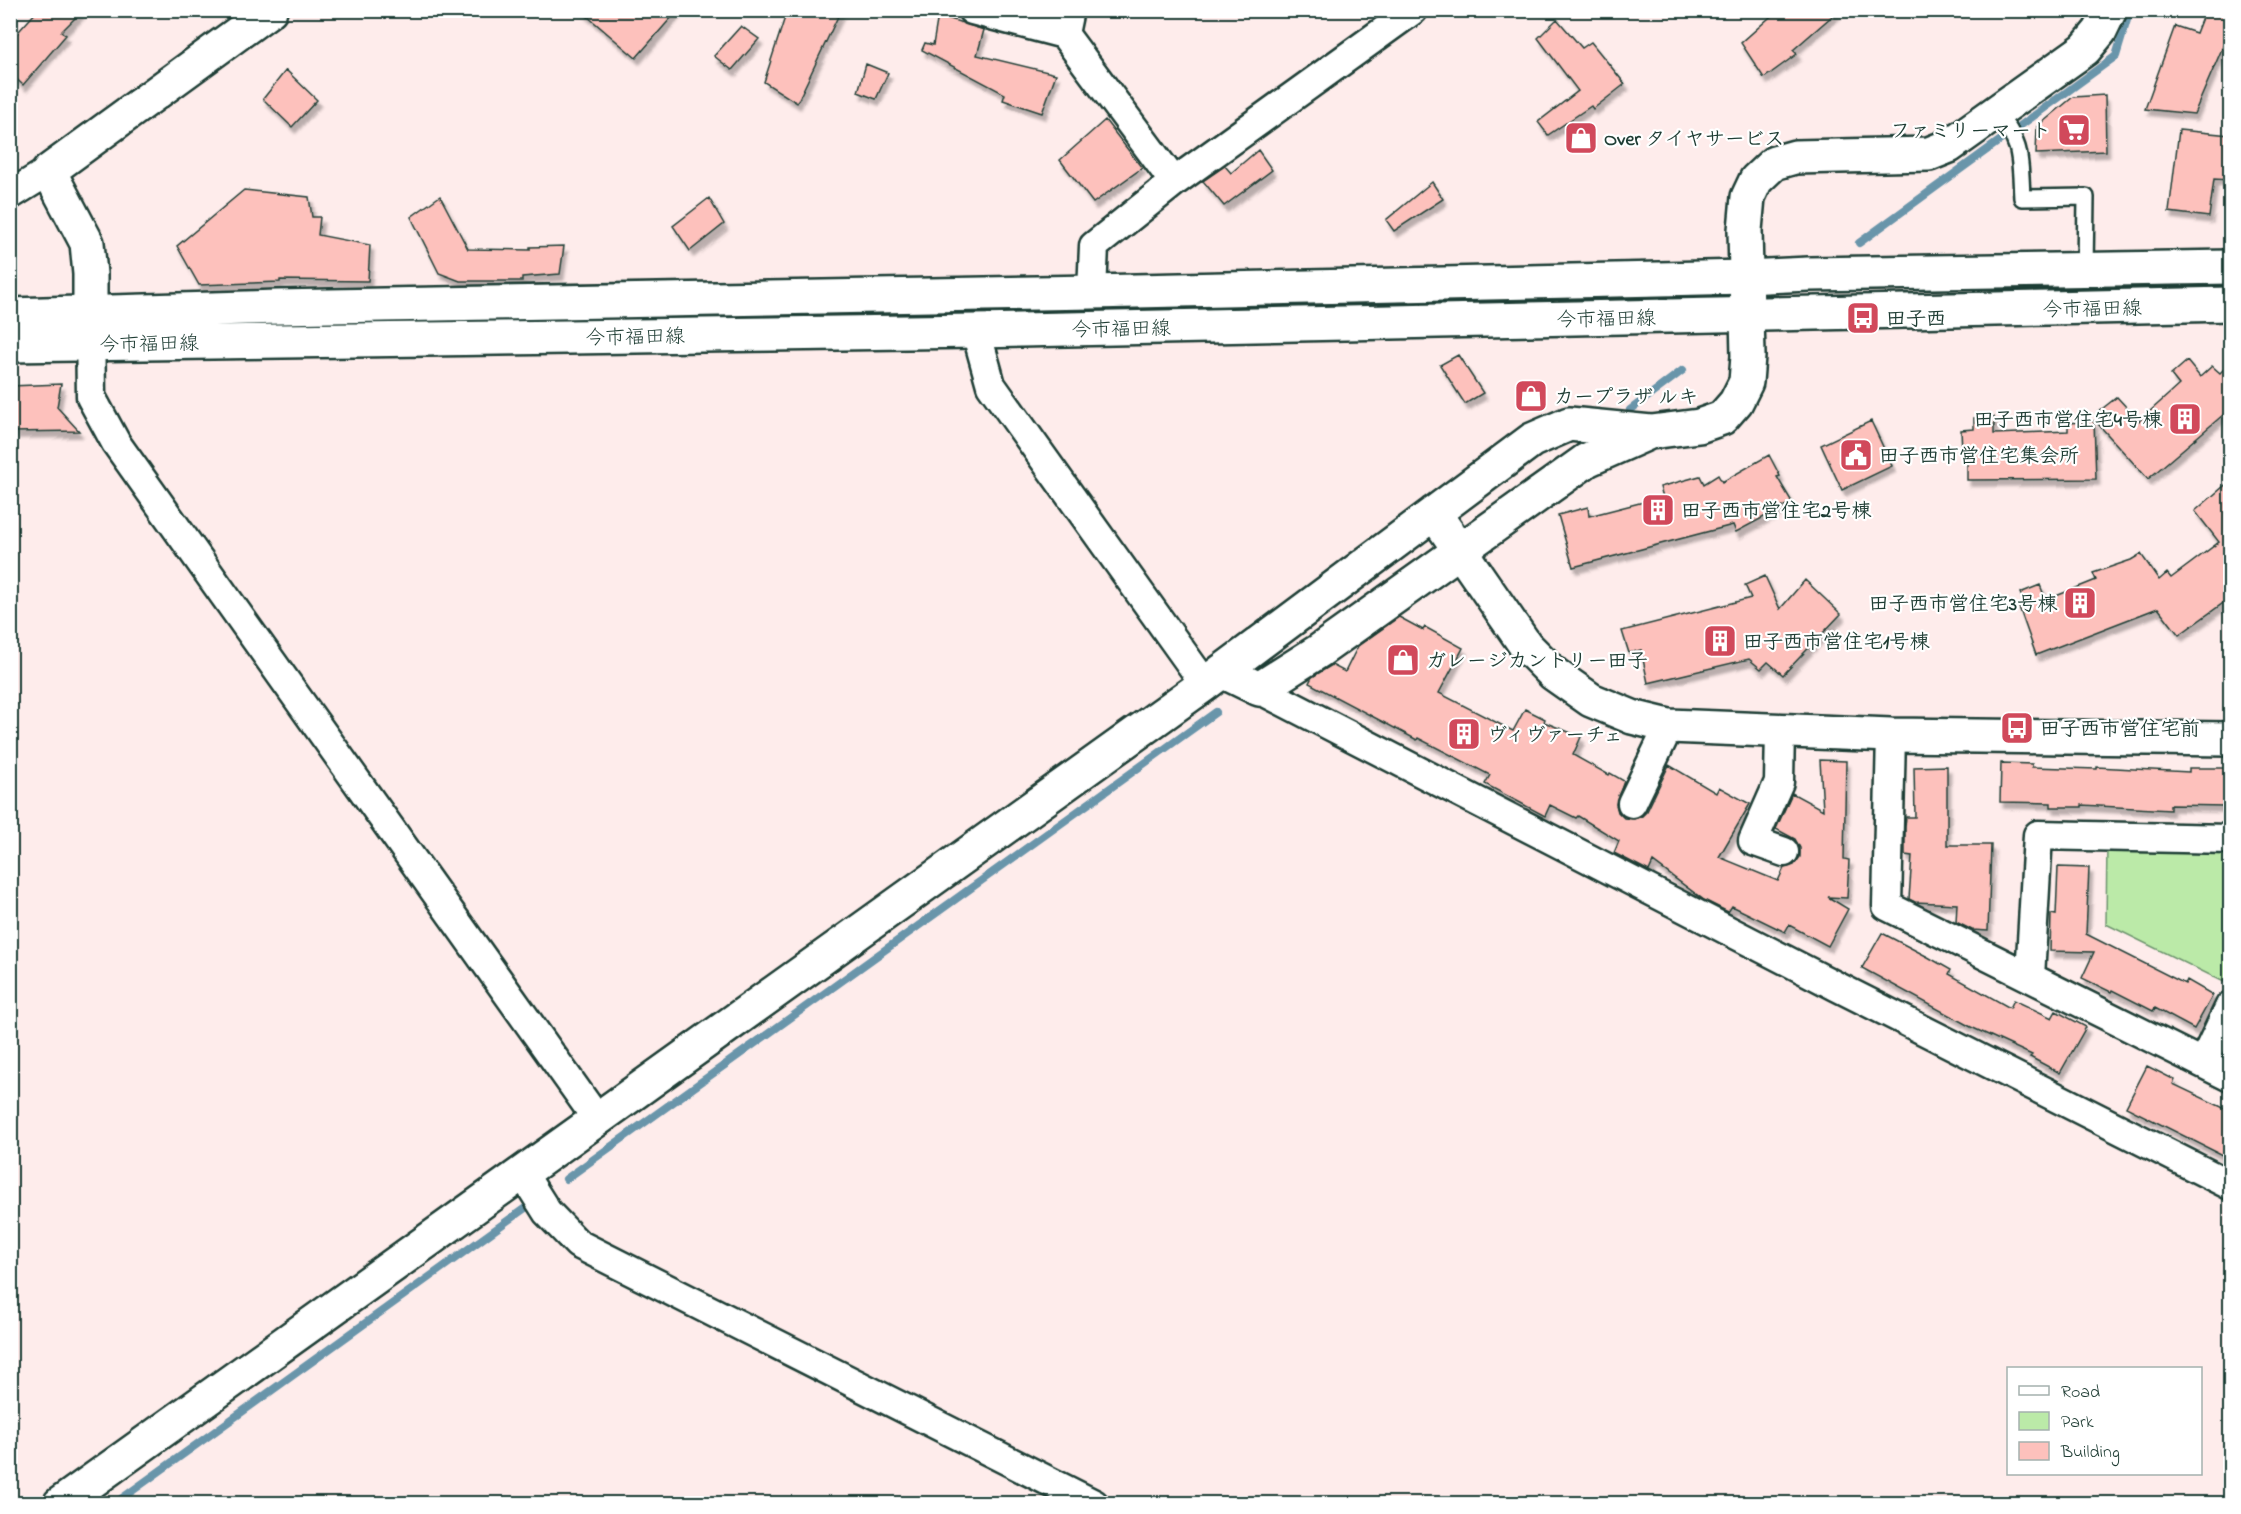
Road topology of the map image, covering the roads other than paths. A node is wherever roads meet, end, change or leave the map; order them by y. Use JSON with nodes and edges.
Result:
{"nodes":[{"id":1,"x":270,"y":10,"type":"edge"},
{"id":2,"x":972,"y":10,"type":"edge"},
{"id":3,"x":1413,"y":10,"type":"edge"},
{"id":4,"x":2110,"y":10,"type":"edge"},
{"id":5,"x":1067,"y":22,"type":"edge"},
{"id":6,"x":2005,"y":124,"type":"junction"},
{"id":7,"x":50,"y":171,"type":"junction"},
{"id":8,"x":1174,"y":182,"type":"junction"},
{"id":9,"x":10,"y":195,"type":"edge"},
{"id":10,"x":2230,"y":267,"type":"edge"},
{"id":11,"x":2085,"y":270,"type":"junction"},
{"id":12,"x":1746,"y":278,"type":"junction"},
{"id":13,"x":1092,"y":292,"type":"junction"},
{"id":14,"x":2230,"y":304,"type":"edge"},
{"id":15,"x":10,"y":315,"type":"edge"},
{"id":16,"x":1747,"y":315,"type":"junction"},
{"id":17,"x":90,"y":328,"type":"junction"},
{"id":18,"x":976,"y":331,"type":"junction"},
{"id":19,"x":10,"y":345,"type":"edge"},
{"id":20,"x":1652,"y":432,"type":"junction"},
{"id":21,"x":1434,"y":513,"type":"junction"},
{"id":22,"x":1461,"y":551,"type":"junction"},
{"id":23,"x":1213,"y":678,"type":"junction"},
{"id":24,"x":1259,"y":689,"type":"junction"},
{"id":25,"x":1669,"y":726,"type":"junction"},
{"id":26,"x":1780,"y":730,"type":"junction"},
{"id":27,"x":1891,"y":735,"type":"junction"},
{"id":28,"x":2230,"y":739,"type":"edge"},
{"id":29,"x":1632,"y":803,"type":"dead end"},
{"id":30,"x":2230,"y":839,"type":"edge"},
{"id":31,"x":1784,"y":852,"type":"dead end"},
{"id":32,"x":2030,"y":977,"type":"junction"},
{"id":33,"x":2230,"y":1006,"type":"edge"},
{"id":34,"x":2203,"y":1063,"type":"junction"},
{"id":35,"x":2230,"y":1077,"type":"edge"},
{"id":36,"x":597,"y":1119,"type":"junction"},
{"id":37,"x":523,"y":1174,"type":"junction"},
{"id":38,"x":2230,"y":1185,"type":"edge"},
{"id":39,"x":60,"y":1503,"type":"edge"},
{"id":40,"x":1094,"y":1503,"type":"edge"}],
"edges":[{"from":1,"to":7,"type":"main road"},
{"from":2,"to":5,"type":"street"},
{"from":3,"to":8,"type":"street"},
{"from":4,"to":6,"type":"main road"},
{"from":5,"to":8,"type":"street"},
{"from":6,"to":11,"type":"lane"},
{"from":6,"to":12,"type":"main road"},
{"from":7,"to":9,"type":"street"},
{"from":7,"to":17,"type":"main road","name":"今市福田線"},
{"from":8,"to":13,"type":"street"},
{"from":10,"to":11,"type":"main road","name":"今市福田線"},
{"from":11,"to":12,"type":"main road","name":"今市福田線"},
{"from":12,"to":13,"type":"main road","name":"今市福田線"},
{"from":12,"to":16,"type":"main road"},
{"from":13,"to":17,"type":"main road","name":"今市福田線"},
{"from":14,"to":16,"type":"main road","name":"今市福田線"},
{"from":15,"to":17,"type":"main road","name":"今市福田線"},
{"from":16,"to":18,"type":"main road","name":"今市福田線"},
{"from":16,"to":20,"type":"main road"},
{"from":17,"to":18,"type":"main road","name":"今市福田線"},
{"from":17,"to":19,"type":"main road","name":"今市福田線"},
{"from":17,"to":36,"type":"street"},
{"from":18,"to":23,"type":"street"},
{"from":20,"to":21,"type":"main road"},
{"from":20,"to":22,"type":"main road"},
{"from":21,"to":22,"type":"main road"},
{"from":21,"to":23,"type":"main road"},
{"from":22,"to":24,"type":"main road"},
{"from":22,"to":25,"type":"main road"},
{"from":23,"to":24,"type":"main road"},
{"from":23,"to":36,"type":"main road"},
{"from":24,"to":38,"type":"street"},
{"from":25,"to":26,"type":"main road"},
{"from":25,"to":29,"type":"street"},
{"from":26,"to":27,"type":"main road"},
{"from":26,"to":31,"type":"street"},
{"from":27,"to":28,"type":"main road"},
{"from":27,"to":32,"type":"street"},
{"from":30,"to":32,"type":"street"},
{"from":32,"to":34,"type":"street"},
{"from":33,"to":34,"type":"street"},
{"from":34,"to":35,"type":"street"},
{"from":36,"to":37,"type":"main road"},
{"from":37,"to":39,"type":"main road"},
{"from":37,"to":40,"type":"street"}]}
